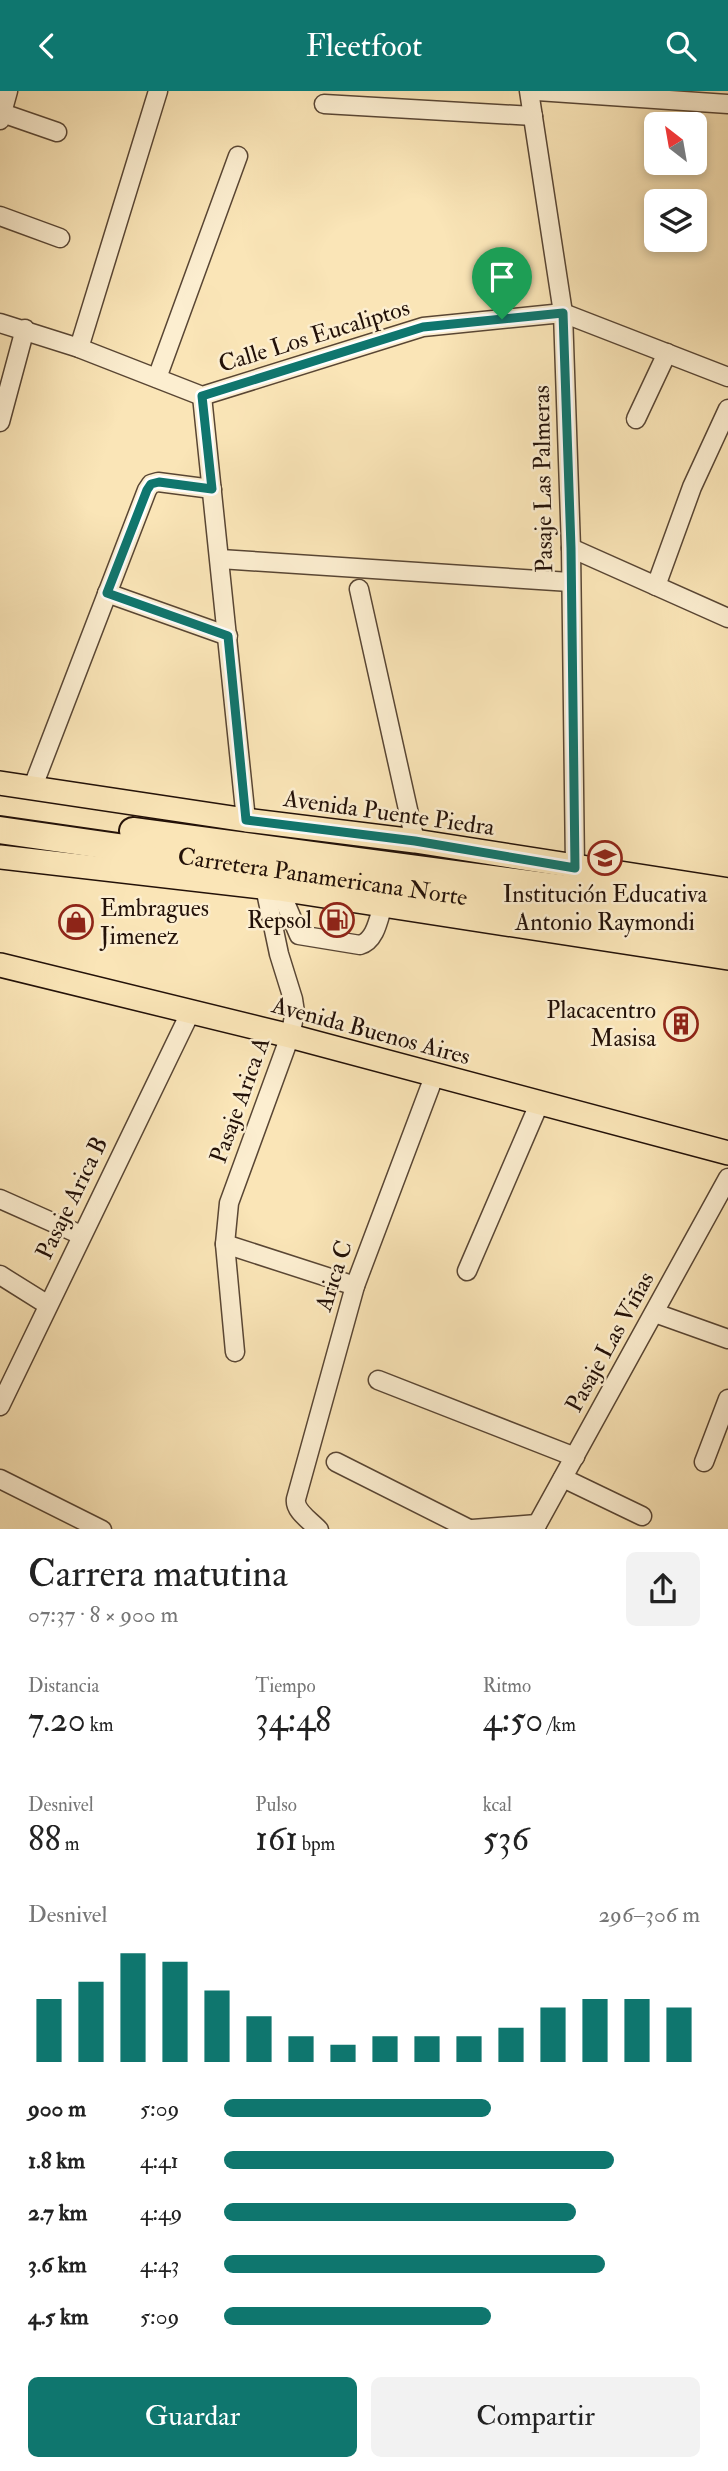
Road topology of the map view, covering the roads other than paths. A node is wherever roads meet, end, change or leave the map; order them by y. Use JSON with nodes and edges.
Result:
{"nodes":[{"id":1,"x":8,"y":91,"type":"edge"},
{"id":2,"x":158,"y":91,"type":"edge"},
{"id":3,"x":529,"y":91,"type":"edge"},
{"id":4,"x":537,"y":91,"type":"edge"},
{"id":5,"x":324,"y":104,"type":"dead end"},
{"id":6,"x":728,"y":104,"type":"edge"},
{"id":7,"x":1,"y":116,"type":"edge"},
{"id":8,"x":533,"y":116,"type":"junction"},
{"id":9,"x":57,"y":132,"type":"dead end"},
{"id":10,"x":238,"y":156,"type":"dead end"},
{"id":11,"x":0,"y":216,"type":"edge"},
{"id":12,"x":60,"y":238,"type":"dead end"},
{"id":13,"x":563,"y":313,"type":"junction"},
{"id":14,"x":0,"y":323,"type":"edge"},
{"id":15,"x":25,"y":330,"type":"junction"},
{"id":16,"x":79,"y":348,"type":"junction"},
{"id":17,"x":667,"y":353,"type":"junction"},
{"id":18,"x":726,"y":370,"type":"edge"},
{"id":19,"x":157,"y":378,"type":"junction"},
{"id":20,"x":202,"y":396,"type":"junction"},
{"id":21,"x":3,"y":402,"type":"edge"},
{"id":22,"x":728,"y":409,"type":"edge"},
{"id":23,"x":636,"y":419,"type":"dead end"},
{"id":24,"x":0,"y":422,"type":"edge"},
{"id":25,"x":212,"y":489,"type":"junction"},
{"id":26,"x":571,"y":548,"type":"junction"},
{"id":27,"x":220,"y":559,"type":"junction"},
{"id":28,"x":570,"y":582,"type":"junction"},
{"id":29,"x":656,"y":586,"type":"junction"},
{"id":30,"x":359,"y":589,"type":"dead end"},
{"id":31,"x":107,"y":593,"type":"junction"},
{"id":32,"x":728,"y":618,"type":"edge"},
{"id":33,"x":228,"y":636,"type":"junction"},
{"id":34,"x":0,"y":783,"type":"edge"},
{"id":35,"x":32,"y":789,"type":"junction"},
{"id":36,"x":0,"y":814,"type":"edge"},
{"id":37,"x":246,"y":820,"type":"junction"},
{"id":38,"x":0,"y":830,"type":"edge"},
{"id":39,"x":415,"y":841,"type":"junction"},
{"id":40,"x":0,"y":857,"type":"edge"},
{"id":41,"x":575,"y":868,"type":"junction"},
{"id":42,"x":269,"y":878,"type":"junction"},
{"id":43,"x":728,"y":890,"type":"edge"},
{"id":44,"x":386,"y":896,"type":"junction"},
{"id":45,"x":728,"y":913,"type":"edge"},
{"id":46,"x":728,"y":935,"type":"edge"},
{"id":47,"x":728,"y":958,"type":"edge"},
{"id":48,"x":0,"y":964,"type":"edge"},
{"id":49,"x":190,"y":1013,"type":"junction"},
{"id":50,"x":290,"y":1036,"type":"junction"},
{"id":51,"x":435,"y":1074,"type":"junction"},
{"id":52,"x":539,"y":1104,"type":"junction"},
{"id":53,"x":728,"y":1153,"type":"edge"},
{"id":54,"x":728,"y":1178,"type":"edge"},
{"id":55,"x":0,"y":1199,"type":"edge"},
{"id":56,"x":81,"y":1235,"type":"junction"},
{"id":57,"x":225,"y":1244,"type":"junction"},
{"id":58,"x":467,"y":1271,"type":"dead end"},
{"id":59,"x":0,"y":1275,"type":"edge"},
{"id":60,"x":355,"y":1286,"type":"junction"},
{"id":61,"x":48,"y":1305,"type":"junction"},
{"id":62,"x":654,"y":1313,"type":"junction"},
{"id":63,"x":728,"y":1339,"type":"edge"},
{"id":64,"x":235,"y":1352,"type":"dead end"},
{"id":65,"x":377,"y":1380,"type":"dead end"},
{"id":66,"x":728,"y":1399,"type":"edge"},
{"id":67,"x":0,"y":1406,"type":"edge"},
{"id":68,"x":575,"y":1457,"type":"junction"},
{"id":69,"x":336,"y":1462,"type":"dead end"},
{"id":70,"x":704,"y":1462,"type":"dead end"},
{"id":71,"x":563,"y":1478,"type":"junction"},
{"id":72,"x":0,"y":1479,"type":"edge"},
{"id":73,"x":642,"y":1515,"type":"dead end"},
{"id":74,"x":536,"y":1527,"type":"edge"},
{"id":75,"x":102,"y":1529,"type":"edge"},
{"id":76,"x":319,"y":1529,"type":"edge"},
{"id":77,"x":460,"y":1529,"type":"edge"},
{"id":78,"x":469,"y":1529,"type":"edge"}],
"edges":[{"from":1,"to":7,"type":"street"},
{"from":2,"to":16,"type":"street"},
{"from":3,"to":8,"type":"street","name":"Pasaje Las Palmeras"},
{"from":4,"to":6,"type":"street"},
{"from":5,"to":8,"type":"street"},
{"from":7,"to":9,"type":"street"},
{"from":8,"to":13,"type":"street","name":"Pasaje Las Palmeras"},
{"from":10,"to":19,"type":"street"},
{"from":11,"to":12,"type":"street"},
{"from":13,"to":17,"type":"street","name":"Calle Los Eucaliptos"},
{"from":13,"to":20,"type":"street","name":"Calle Los Eucaliptos"},
{"from":13,"to":26,"type":"street","name":"Pasaje Las Palmeras"},
{"from":14,"to":15,"type":"street","name":"Calle Los Eucaliptos"},
{"from":15,"to":16,"type":"street","name":"Calle Los Eucaliptos"},
{"from":15,"to":21,"type":"street"},
{"from":16,"to":19,"type":"street","name":"Calle Los Eucaliptos"},
{"from":17,"to":18,"type":"street","name":"Calle Los Eucaliptos"},
{"from":17,"to":23,"type":"street"},
{"from":19,"to":20,"type":"street","name":"Calle Los Eucaliptos"},
{"from":20,"to":25,"type":"street"},
{"from":21,"to":24,"type":"street"},
{"from":22,"to":29,"type":"street"},
{"from":25,"to":27,"type":"street"},
{"from":25,"to":31,"type":"street"},
{"from":26,"to":28,"type":"street","name":"Pasaje Las Palmeras"},
{"from":26,"to":29,"type":"street"},
{"from":27,"to":28,"type":"street"},
{"from":27,"to":33,"type":"street"},
{"from":28,"to":41,"type":"street","name":"Pasaje Las Palmeras"},
{"from":29,"to":32,"type":"street"},
{"from":30,"to":39,"type":"street"},
{"from":31,"to":33,"type":"street"},
{"from":31,"to":35,"type":"street"},
{"from":33,"to":37,"type":"street"},
{"from":34,"to":35,"type":"main road","name":"Avenida Puente Piedra"},
{"from":35,"to":37,"type":"main road","name":"Avenida Puente Piedra"},
{"from":36,"to":45,"type":"highway","name":"Carretera Panamericana Norte"},
{"from":37,"to":39,"type":"main road","name":"Avenida Puente Piedra"},
{"from":38,"to":42,"type":"highway","name":"Carretera Panamericana Norte"},
{"from":39,"to":41,"type":"main road","name":"Avenida Puente Piedra"},
{"from":40,"to":42,"type":"main road"},
{"from":41,"to":43,"type":"main road","name":"Avenida Puente Piedra"},
{"from":42,"to":44,"type":"highway","name":"Carretera Panamericana Norte"},
{"from":42,"to":44,"type":"street"},
{"from":42,"to":50,"type":"street","name":"Pasaje Arica A"},
{"from":44,"to":46,"type":"highway","name":"Carretera Panamericana Norte"},
{"from":44,"to":47,"type":"main road"},
{"from":48,"to":49,"type":"main road","name":"Avenida Buenos Aires"},
{"from":49,"to":50,"type":"main road","name":"Avenida Buenos Aires"},
{"from":49,"to":56,"type":"street","name":"Pasaje Arica B"},
{"from":50,"to":51,"type":"main road","name":"Avenida Buenos Aires"},
{"from":50,"to":57,"type":"street","name":"Pasaje Arica A"},
{"from":51,"to":52,"type":"main road","name":"Avenida Buenos Aires"},
{"from":51,"to":60,"type":"street","name":"Arica C"},
{"from":52,"to":53,"type":"main road","name":"Avenida Buenos Aires"},
{"from":52,"to":58,"type":"street"},
{"from":54,"to":62,"type":"street","name":"Pasaje Las Viñas"},
{"from":55,"to":56,"type":"street"},
{"from":56,"to":61,"type":"street","name":"Pasaje Arica B"},
{"from":57,"to":60,"type":"street"},
{"from":57,"to":64,"type":"street","name":"Pasaje Arica A"},
{"from":59,"to":61,"type":"street"},
{"from":60,"to":76,"type":"street","name":"Arica C"},
{"from":61,"to":67,"type":"street","name":"Pasaje Arica B"},
{"from":62,"to":63,"type":"street"},
{"from":62,"to":68,"type":"street","name":"Pasaje Las Viñas"},
{"from":65,"to":68,"type":"street"},
{"from":66,"to":70,"type":"street"},
{"from":68,"to":71,"type":"street","name":"Pasaje Las Viñas"},
{"from":69,"to":78,"type":"street"},
{"from":71,"to":73,"type":"street"},
{"from":71,"to":74,"type":"street","name":"Pasaje Las Viñas"},
{"from":72,"to":75,"type":"street"},
{"from":74,"to":78,"type":"street"},
{"from":77,"to":78,"type":"street"}]}
